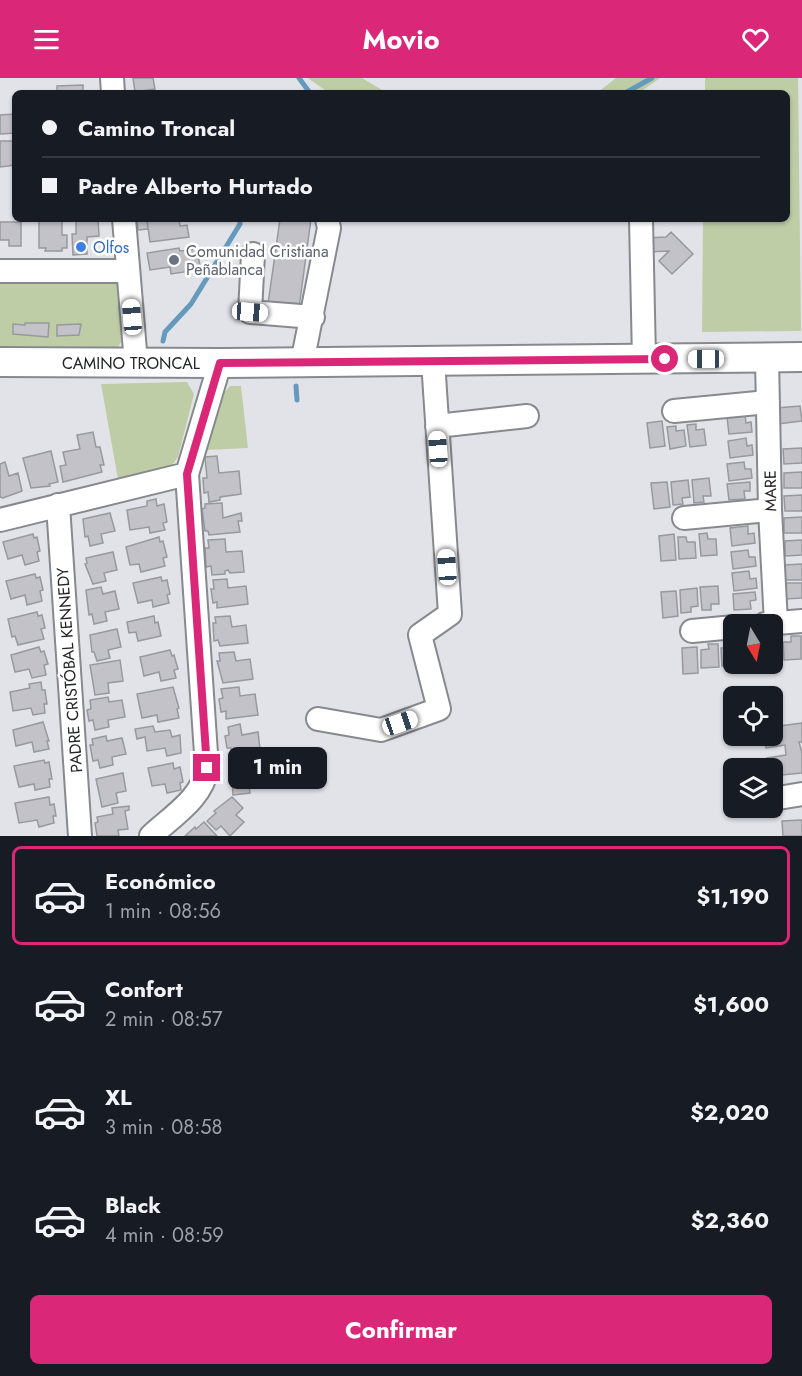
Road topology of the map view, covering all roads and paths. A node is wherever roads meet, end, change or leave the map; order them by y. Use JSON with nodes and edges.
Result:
{"nodes":[{"id":1,"x":124,"y":222,"type":"edge"},
{"id":2,"x":328,"y":222,"type":"edge"},
{"id":3,"x":641,"y":222,"type":"edge"},
{"id":4,"x":253,"y":254,"type":"dead end"},
{"id":5,"x":0,"y":271,"type":"edge"},
{"id":6,"x":128,"y":271,"type":"junction"},
{"id":7,"x":312,"y":317,"type":"junction"},
{"id":8,"x":802,"y":357,"type":"edge"},
{"id":9,"x":767,"y":358,"type":"junction"},
{"id":10,"x":644,"y":359,"type":"junction"},
{"id":11,"x":434,"y":361,"type":"junction"},
{"id":12,"x":0,"y":362,"type":"edge"},
{"id":13,"x":136,"y":363,"type":"junction"},
{"id":14,"x":220,"y":363,"type":"junction"},
{"id":15,"x":302,"y":363,"type":"junction"},
{"id":16,"x":768,"y":402,"type":"junction"},
{"id":17,"x":674,"y":411,"type":"dead end"},
{"id":18,"x":527,"y":416,"type":"dead end"},
{"id":19,"x":437,"y":426,"type":"junction"},
{"id":20,"x":187,"y":474,"type":"junction"},
{"id":21,"x":58,"y":505,"type":"junction"},
{"id":22,"x":770,"y":510,"type":"junction"},
{"id":23,"x":684,"y":518,"type":"dead end"},
{"id":24,"x":0,"y":520,"type":"edge"},
{"id":25,"x":770,"y":614,"type":"edge"},
{"id":26,"x":802,"y":621,"type":"edge"},
{"id":27,"x":783,"y":622,"type":"edge"},
{"id":28,"x":723,"y":628,"type":"edge"},
{"id":29,"x":692,"y":631,"type":"dead end"},
{"id":30,"x":318,"y":719,"type":"dead end"},
{"id":31,"x":802,"y":794,"type":"edge"},
{"id":32,"x":783,"y":797,"type":"edge"},
{"id":33,"x":80,"y":836,"type":"edge"},
{"id":34,"x":151,"y":836,"type":"edge"}],
"edges":[{"from":1,"to":6,"type":"street"},
{"from":2,"to":7,"type":"street"},
{"from":3,"to":10,"type":"street"},
{"from":4,"to":7,"type":"street"},
{"from":5,"to":6,"type":"street"},
{"from":6,"to":13,"type":"street"},
{"from":7,"to":15,"type":"street"},
{"from":8,"to":9,"type":"main road","name":"CAMINO TRONCAL"},
{"from":9,"to":10,"type":"main road","name":"CAMINO TRONCAL"},
{"from":9,"to":16,"type":"street","name":"MARE"},
{"from":10,"to":11,"type":"main road","name":"CAMINO TRONCAL"},
{"from":11,"to":15,"type":"main road","name":"CAMINO TRONCAL"},
{"from":11,"to":19,"type":"street"},
{"from":12,"to":13,"type":"main road","name":"CAMINO TRONCAL"},
{"from":13,"to":14,"type":"main road","name":"CAMINO TRONCAL"},
{"from":14,"to":15,"type":"main road","name":"CAMINO TRONCAL"},
{"from":14,"to":20,"type":"street"},
{"from":16,"to":17,"type":"street"},
{"from":16,"to":22,"type":"street","name":"MARE"},
{"from":18,"to":19,"type":"street"},
{"from":19,"to":30,"type":"street"},
{"from":20,"to":21,"type":"street"},
{"from":20,"to":34,"type":"street"},
{"from":21,"to":24,"type":"street"},
{"from":21,"to":33,"type":"street","name":"PADRE CRISTÓBAL KENNEDY"},
{"from":22,"to":23,"type":"street"},
{"from":22,"to":25,"type":"street","name":"MARE"},
{"from":26,"to":27,"type":"street"},
{"from":28,"to":29,"type":"street"},
{"from":31,"to":32,"type":"street"}]}
